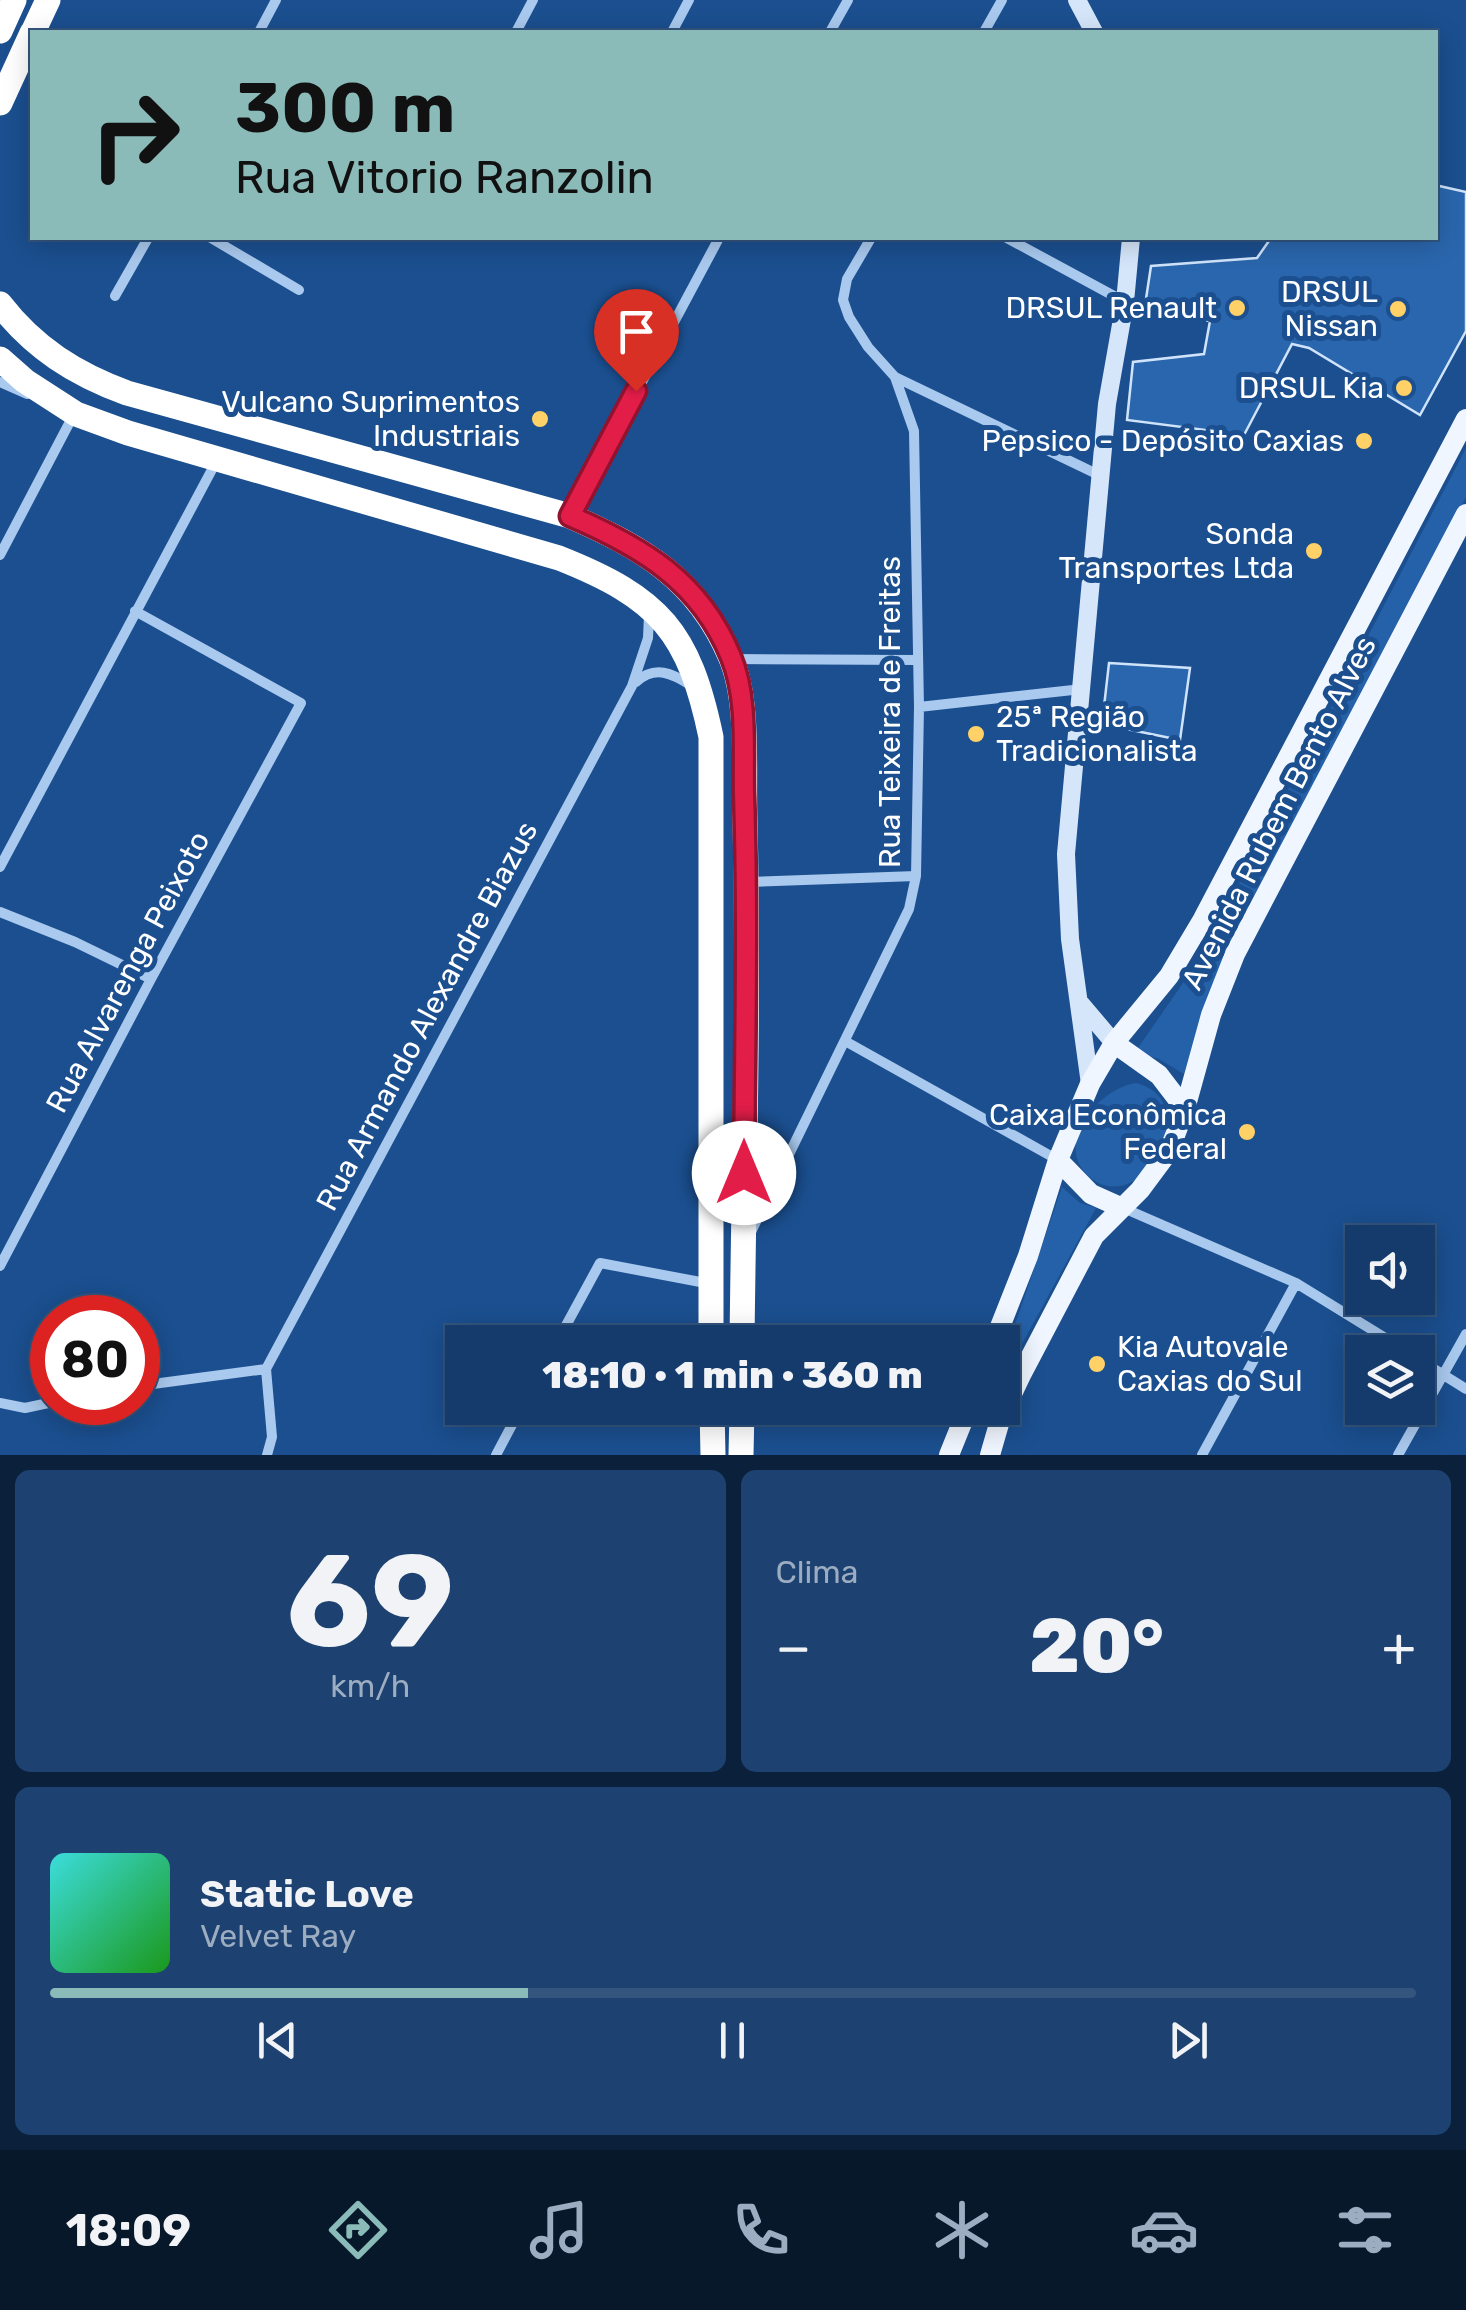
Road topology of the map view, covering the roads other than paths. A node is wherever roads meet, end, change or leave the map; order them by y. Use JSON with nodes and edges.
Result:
{"nodes":[{"id":1,"x":48,"y":0,"type":"edge"},
{"id":2,"x":276,"y":0,"type":"edge"},
{"id":3,"x":533,"y":0,"type":"edge"},
{"id":4,"x":689,"y":0,"type":"edge"},
{"id":5,"x":848,"y":0,"type":"edge"},
{"id":6,"x":1002,"y":0,"type":"edge"},
{"id":7,"x":1077,"y":0,"type":"edge"},
{"id":8,"x":1095,"y":2,"type":"edge"},
{"id":9,"x":34,"y":30,"type":"edge"},
{"id":10,"x":260,"y":30,"type":"edge"},
{"id":11,"x":517,"y":30,"type":"edge"},
{"id":12,"x":673,"y":30,"type":"edge"},
{"id":13,"x":831,"y":30,"type":"edge"},
{"id":14,"x":985,"y":30,"type":"edge"},
{"id":15,"x":1093,"y":30,"type":"edge"},
{"id":16,"x":1105,"y":30,"type":"edge"},
{"id":17,"x":30,"y":39,"type":"edge"},
{"id":18,"x":0,"y":103,"type":"edge"},
{"id":19,"x":147,"y":240,"type":"edge"},
{"id":20,"x":214,"y":240,"type":"edge"},
{"id":21,"x":718,"y":240,"type":"edge"},
{"id":22,"x":870,"y":240,"type":"edge"},
{"id":23,"x":1010,"y":240,"type":"edge"},
{"id":24,"x":1132,"y":240,"type":"edge"},
{"id":25,"x":299,"y":290,"type":"dead end"},
{"id":26,"x":115,"y":296,"type":"dead end"},
{"id":27,"x":1126,"y":302,"type":"junction"},
{"id":28,"x":0,"y":304,"type":"edge"},
{"id":29,"x":0,"y":358,"type":"edge"},
{"id":30,"x":896,"y":377,"type":"junction"},
{"id":31,"x":0,"y":382,"type":"edge"},
{"id":32,"x":76,"y":414,"type":"junction"},
{"id":33,"x":1466,"y":420,"type":"edge"},
{"id":34,"x":218,"y":459,"type":"junction"},
{"id":35,"x":1100,"y":476,"type":"junction"},
{"id":36,"x":1466,"y":514,"type":"edge"},
{"id":37,"x":570,"y":516,"type":"junction"},
{"id":38,"x":0,"y":555,"type":"edge"},
{"id":39,"x":648,"y":606,"type":"junction"},
{"id":40,"x":135,"y":611,"type":"junction"},
{"id":41,"x":732,"y":659,"type":"junction"},
{"id":42,"x":918,"y":660,"type":"junction"},
{"id":43,"x":632,"y":686,"type":"junction"},
{"id":44,"x":1083,"y":689,"type":"junction"},
{"id":45,"x":702,"y":692,"type":"junction"},
{"id":46,"x":919,"y":707,"type":"junction"},
{"id":47,"x":0,"y":867,"type":"edge"},
{"id":48,"x":916,"y":876,"type":"junction"},
{"id":49,"x":746,"y":882,"type":"junction"},
{"id":50,"x":0,"y":912,"type":"edge"},
{"id":51,"x":150,"y":980,"type":"junction"},
{"id":52,"x":1081,"y":1004,"type":"junction"},
{"id":53,"x":1114,"y":1032,"type":"junction"},
{"id":54,"x":845,"y":1041,"type":"junction"},
{"id":55,"x":1090,"y":1084,"type":"junction"},
{"id":56,"x":1185,"y":1109,"type":"junction"},
{"id":57,"x":1058,"y":1160,"type":"junction"},
{"id":58,"x":1120,"y":1207,"type":"junction"},
{"id":59,"x":744,"y":1246,"type":"junction"},
{"id":60,"x":0,"y":1266,"type":"edge"},
{"id":61,"x":1296,"y":1283,"type":"junction"},
{"id":62,"x":710,"y":1284,"type":"junction"},
{"id":63,"x":566,"y":1325,"type":"edge"},
{"id":64,"x":711,"y":1325,"type":"edge"},
{"id":65,"x":742,"y":1325,"type":"edge"},
{"id":66,"x":1001,"y":1325,"type":"edge"},
{"id":67,"x":1466,"y":1334,"type":"edge"},
{"id":68,"x":1380,"y":1335,"type":"edge"},
{"id":69,"x":266,"y":1370,"type":"junction"},
{"id":70,"x":1435,"y":1370,"type":"edge"},
{"id":71,"x":1442,"y":1374,"type":"junction"},
{"id":72,"x":160,"y":1383,"type":"edge"},
{"id":73,"x":1466,"y":1389,"type":"edge"},
{"id":74,"x":0,"y":1403,"type":"edge"},
{"id":75,"x":30,"y":1407,"type":"edge"},
{"id":76,"x":513,"y":1425,"type":"edge"},
{"id":77,"x":712,"y":1425,"type":"edge"},
{"id":78,"x":742,"y":1425,"type":"edge"},
{"id":79,"x":961,"y":1425,"type":"edge"},
{"id":80,"x":267,"y":1455,"type":"edge"},
{"id":81,"x":496,"y":1455,"type":"edge"},
{"id":82,"x":713,"y":1455,"type":"edge"},
{"id":83,"x":741,"y":1455,"type":"edge"},
{"id":84,"x":949,"y":1455,"type":"edge"},
{"id":85,"x":990,"y":1455,"type":"edge"},
{"id":86,"x":1202,"y":1455,"type":"edge"},
{"id":87,"x":1398,"y":1455,"type":"edge"}],
"edges":[{"from":1,"to":9,"type":"highway"},
{"from":2,"to":10,"type":"street"},
{"from":3,"to":11,"type":"street"},
{"from":4,"to":12,"type":"street"},
{"from":5,"to":13,"type":"street"},
{"from":6,"to":14,"type":"street"},
{"from":7,"to":15,"type":"street"},
{"from":8,"to":16,"type":"street"},
{"from":17,"to":18,"type":"highway"},
{"from":19,"to":26,"type":"street"},
{"from":20,"to":25,"type":"street"},
{"from":21,"to":37,"type":"street"},
{"from":22,"to":30,"type":"street","name":"Rua Teixeira de Freitas"},
{"from":23,"to":27,"type":"street"},
{"from":24,"to":27,"type":"street"},
{"from":27,"to":35,"type":"street"},
{"from":28,"to":37,"type":"highway"},
{"from":29,"to":32,"type":"highway"},
{"from":30,"to":35,"type":"street"},
{"from":30,"to":42,"type":"street","name":"Rua Teixeira de Freitas"},
{"from":31,"to":32,"type":"street"},
{"from":32,"to":34,"type":"highway"},
{"from":32,"to":38,"type":"street"},
{"from":33,"to":53,"type":"main road","name":"Avenida Rubem Bento Alves"},
{"from":34,"to":39,"type":"highway"},
{"from":34,"to":40,"type":"street"},
{"from":35,"to":44,"type":"street"},
{"from":36,"to":56,"type":"main road","name":"Avenida Rubem Bento Alves"},
{"from":37,"to":41,"type":"highway"},
{"from":39,"to":43,"type":"street","name":"Rua Armando Alexandre Biazus"},
{"from":39,"to":45,"type":"highway"},
{"from":40,"to":47,"type":"street"},
{"from":40,"to":51,"type":"street","name":"Rua Alvarenga Peixoto"},
{"from":41,"to":42,"type":"street"},
{"from":41,"to":49,"type":"highway"},
{"from":42,"to":46,"type":"street","name":"Rua Teixeira de Freitas"},
{"from":43,"to":45,"type":"street"},
{"from":43,"to":69,"type":"street","name":"Rua Armando Alexandre Biazus"},
{"from":44,"to":46,"type":"street"},
{"from":44,"to":52,"type":"street"},
{"from":45,"to":62,"type":"highway"},
{"from":46,"to":48,"type":"street","name":"Rua Teixeira de Freitas"},
{"from":48,"to":49,"type":"street"},
{"from":48,"to":54,"type":"street","name":"Rua Teixeira de Freitas"},
{"from":49,"to":59,"type":"highway"},
{"from":50,"to":51,"type":"street"},
{"from":51,"to":60,"type":"street","name":"Rua Alvarenga Peixoto"},
{"from":52,"to":53,"type":"street"},
{"from":52,"to":55,"type":"street"},
{"from":53,"to":55,"type":"main road","name":"Avenida Rubem Bento Alves"},
{"from":53,"to":56,"type":"main road"},
{"from":54,"to":57,"type":"street"},
{"from":54,"to":59,"type":"street","name":"Rua Teixeira de Freitas"},
{"from":55,"to":57,"type":"main road","name":"Avenida Rubem Bento Alves"},
{"from":56,"to":58,"type":"main road","name":"Avenida Rubem Bento Alves"},
{"from":57,"to":58,"type":"main road"},
{"from":57,"to":66,"type":"main road","name":"Avenida Rubem Bento Alves"},
{"from":58,"to":61,"type":"street"},
{"from":58,"to":85,"type":"main road","name":"Avenida Rubem Bento Alves"},
{"from":59,"to":65,"type":"highway"},
{"from":61,"to":68,"type":"street"},
{"from":61,"to":86,"type":"street"},
{"from":62,"to":63,"type":"street"},
{"from":62,"to":64,"type":"highway"},
{"from":67,"to":71,"type":"street"},
{"from":69,"to":72,"type":"street"},
{"from":69,"to":80,"type":"street"},
{"from":70,"to":71,"type":"street"},
{"from":71,"to":73,"type":"street"},
{"from":71,"to":87,"type":"street"},
{"from":74,"to":75,"type":"street"},
{"from":76,"to":81,"type":"street"},
{"from":77,"to":82,"type":"highway"},
{"from":78,"to":83,"type":"highway"},
{"from":79,"to":84,"type":"main road"}]}
